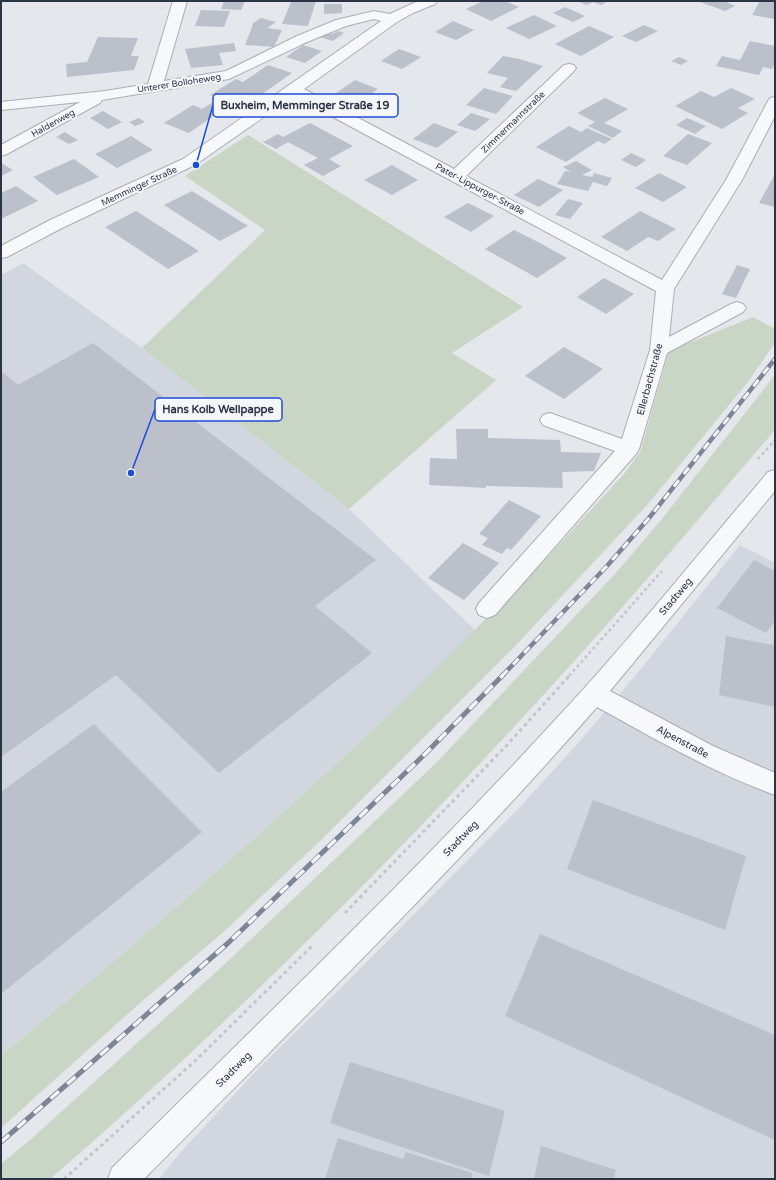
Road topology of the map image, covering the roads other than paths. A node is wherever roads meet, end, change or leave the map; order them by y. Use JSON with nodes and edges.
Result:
{"nodes":[{"id":1,"x":180,"y":1,"type":"edge"},
{"id":2,"x":430,"y":1,"type":"edge"},
{"id":3,"x":392,"y":19,"type":"junction"},
{"id":4,"x":569,"y":68,"type":"dead end"},
{"id":5,"x":155,"y":86,"type":"junction"},
{"id":6,"x":294,"y":90,"type":"junction"},
{"id":7,"x":105,"y":95,"type":"junction"},
{"id":8,"x":775,"y":101,"type":"edge"},
{"id":9,"x":1,"y":106,"type":"edge"},
{"id":10,"x":1,"y":151,"type":"edge"},
{"id":11,"x":456,"y":176,"type":"junction"},
{"id":12,"x":1,"y":253,"type":"edge"},
{"id":13,"x":665,"y":289,"type":"junction"},
{"id":14,"x":737,"y":308,"type":"dead end"},
{"id":15,"x":658,"y":350,"type":"junction"},
{"id":16,"x":550,"y":420,"type":"dead end"},
{"id":17,"x":630,"y":449,"type":"junction"},
{"id":18,"x":775,"y":477,"type":"edge"},
{"id":19,"x":487,"y":609,"type":"dead end"},
{"id":20,"x":593,"y":693,"type":"junction"},
{"id":21,"x":775,"y":784,"type":"edge"},
{"id":22,"x":123,"y":1179,"type":"edge"}],
"edges":[{"from":1,"to":5,"type":"street"},
{"from":2,"to":3,"type":"street","name":"Memminger Straße"},
{"from":3,"to":5,"type":"street","name":"Unterer Bolloheweg"},
{"from":3,"to":6,"type":"street","name":"Memminger Straße"},
{"from":4,"to":11,"type":"street","name":"Zimmermannstraße"},
{"from":5,"to":7,"type":"street","name":"Unterer Bolloheweg"},
{"from":6,"to":11,"type":"street","name":"Pater-Lippurger-Straße"},
{"from":6,"to":12,"type":"street","name":"Memminger Straße"},
{"from":7,"to":9,"type":"street","name":"Unterer Bolloheweg"},
{"from":7,"to":10,"type":"street","name":"Haldenweg"},
{"from":8,"to":13,"type":"street","name":"Ellerbachstraße"},
{"from":11,"to":13,"type":"street","name":"Pater-Lippurger-Straße"},
{"from":13,"to":15,"type":"street","name":"Ellerbachstraße"},
{"from":14,"to":15,"type":"street"},
{"from":15,"to":17,"type":"street","name":"Ellerbachstraße"},
{"from":16,"to":17,"type":"street"},
{"from":17,"to":19,"type":"street","name":"Ellerbachstraße"},
{"from":18,"to":20,"type":"street","name":"Stadtweg"},
{"from":20,"to":21,"type":"street","name":"Alpenstraße"},
{"from":20,"to":22,"type":"street","name":"Stadtweg"}]}
